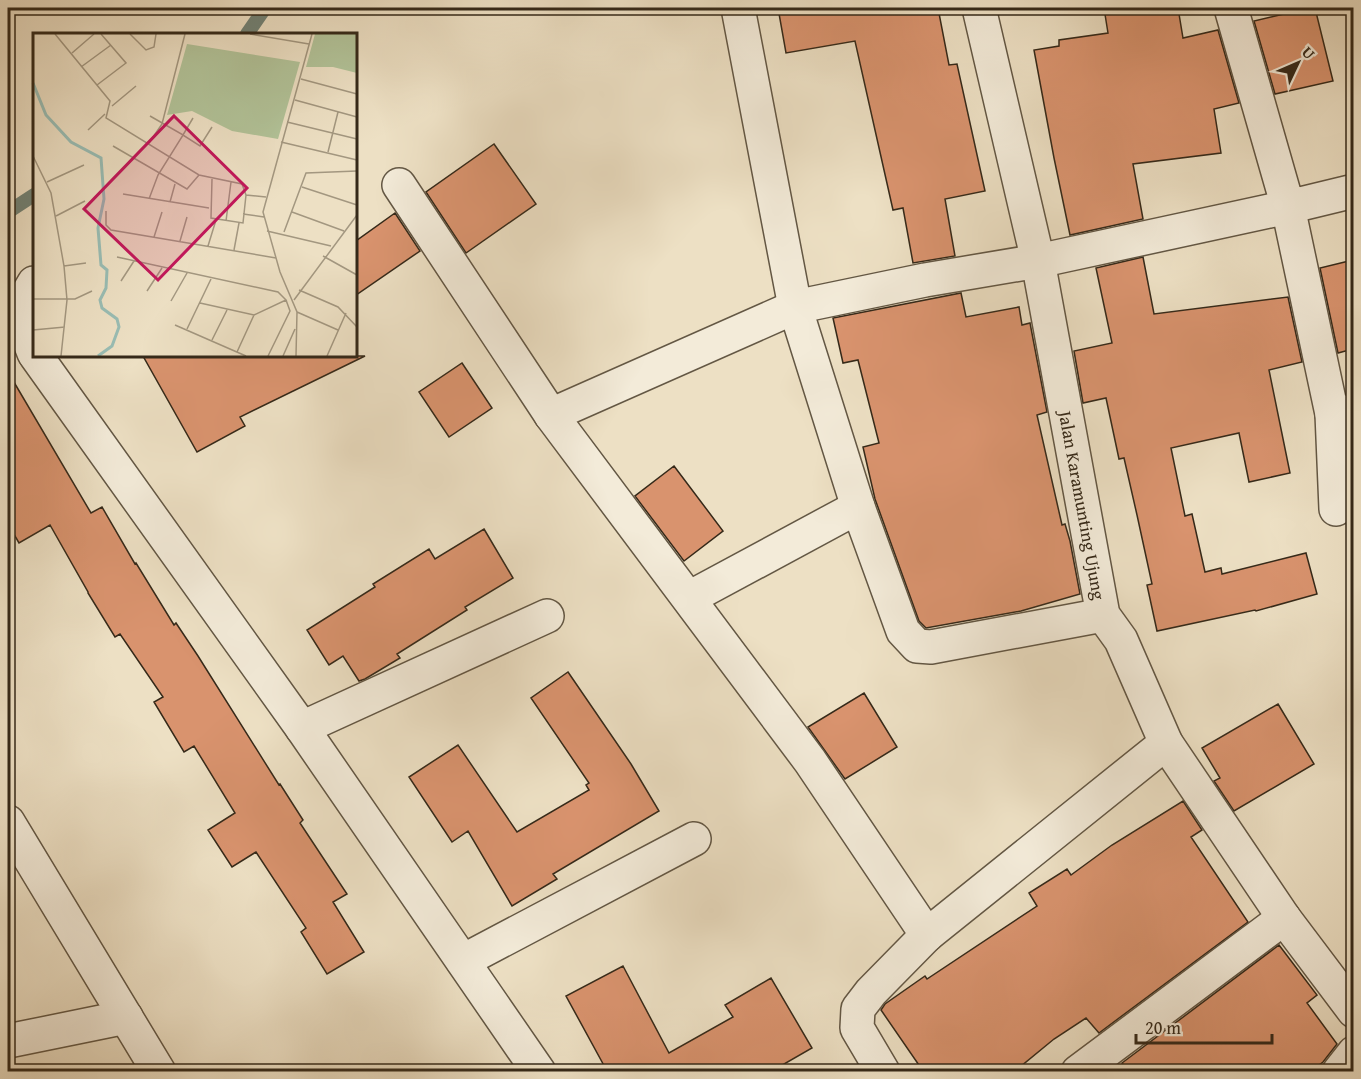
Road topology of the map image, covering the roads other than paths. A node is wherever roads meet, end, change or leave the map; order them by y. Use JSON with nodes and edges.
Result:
{"nodes":[{"id":1,"x":738,"y":8,"type":"edge"},
{"id":2,"x":980,"y":8,"type":"edge"},
{"id":3,"x":1232,"y":8,"type":"edge"},
{"id":4,"x":399,"y":185,"type":"dead end"},
{"id":5,"x":1353,"y":191,"type":"edge"},
{"id":6,"x":1288,"y":207,"type":"junction"},
{"id":7,"x":1038,"y":261,"type":"junction"},
{"id":8,"x":33,"y":285,"type":"edge"},
{"id":9,"x":795,"y":307,"type":"junction"},
{"id":10,"x":33,"y":349,"type":"edge"},
{"id":11,"x":37,"y":357,"type":"edge"},
{"id":12,"x":1343,"y":412,"type":"edge"},
{"id":13,"x":551,"y":415,"type":"junction"},
{"id":14,"x":858,"y":507,"type":"junction"},
{"id":15,"x":1336,"y":508,"type":"dead end"},
{"id":16,"x":689,"y":598,"type":"junction"},
{"id":17,"x":1103,"y":615,"type":"junction"},
{"id":18,"x":547,"y":616,"type":"dead end"},
{"id":19,"x":302,"y":728,"type":"junction"},
{"id":20,"x":1166,"y":743,"type":"junction"},
{"id":21,"x":8,"y":822,"type":"edge"},
{"id":22,"x":694,"y":839,"type":"dead end"},
{"id":23,"x":1284,"y":918,"type":"junction"},
{"id":24,"x":927,"y":935,"type":"junction"},
{"id":25,"x":463,"y":961,"type":"junction"},
{"id":26,"x":1353,"y":1011,"type":"edge"},
{"id":27,"x":126,"y":1017,"type":"junction"},
{"id":28,"x":8,"y":1041,"type":"edge"},
{"id":29,"x":1353,"y":1053,"type":"edge"},
{"id":30,"x":159,"y":1071,"type":"edge"},
{"id":31,"x":538,"y":1071,"type":"edge"},
{"id":32,"x":883,"y":1071,"type":"edge"},
{"id":33,"x":1078,"y":1071,"type":"edge"},
{"id":34,"x":1339,"y":1071,"type":"edge"}],
"edges":[{"from":1,"to":9,"type":"street"},
{"from":2,"to":7,"type":"street","name":"Jalan Karamunting Ujung"},
{"from":3,"to":6,"type":"street"},
{"from":4,"to":13,"type":"street"},
{"from":5,"to":6,"type":"street"},
{"from":6,"to":7,"type":"street"},
{"from":6,"to":12,"type":"street"},
{"from":7,"to":9,"type":"street"},
{"from":7,"to":17,"type":"street","name":"Jalan Karamunting Ujung"},
{"from":8,"to":10,"type":"street"},
{"from":9,"to":13,"type":"street"},
{"from":9,"to":14,"type":"street"},
{"from":11,"to":19,"type":"street"},
{"from":12,"to":15,"type":"street"},
{"from":13,"to":16,"type":"street"},
{"from":14,"to":16,"type":"street"},
{"from":14,"to":17,"type":"street"},
{"from":16,"to":24,"type":"street"},
{"from":17,"to":20,"type":"street","name":"Jalan Karamunting Ujung"},
{"from":18,"to":19,"type":"street"},
{"from":19,"to":25,"type":"street"},
{"from":20,"to":23,"type":"street","name":"Jalan Karamunting Ujung"},
{"from":20,"to":24,"type":"street"},
{"from":21,"to":27,"type":"street"},
{"from":22,"to":25,"type":"street"},
{"from":23,"to":26,"type":"street","name":"Jalan Karamunting Ujung"},
{"from":23,"to":33,"type":"street"},
{"from":24,"to":32,"type":"street"},
{"from":25,"to":31,"type":"street"},
{"from":27,"to":28,"type":"street"},
{"from":27,"to":30,"type":"street"},
{"from":29,"to":34,"type":"street"}]}
